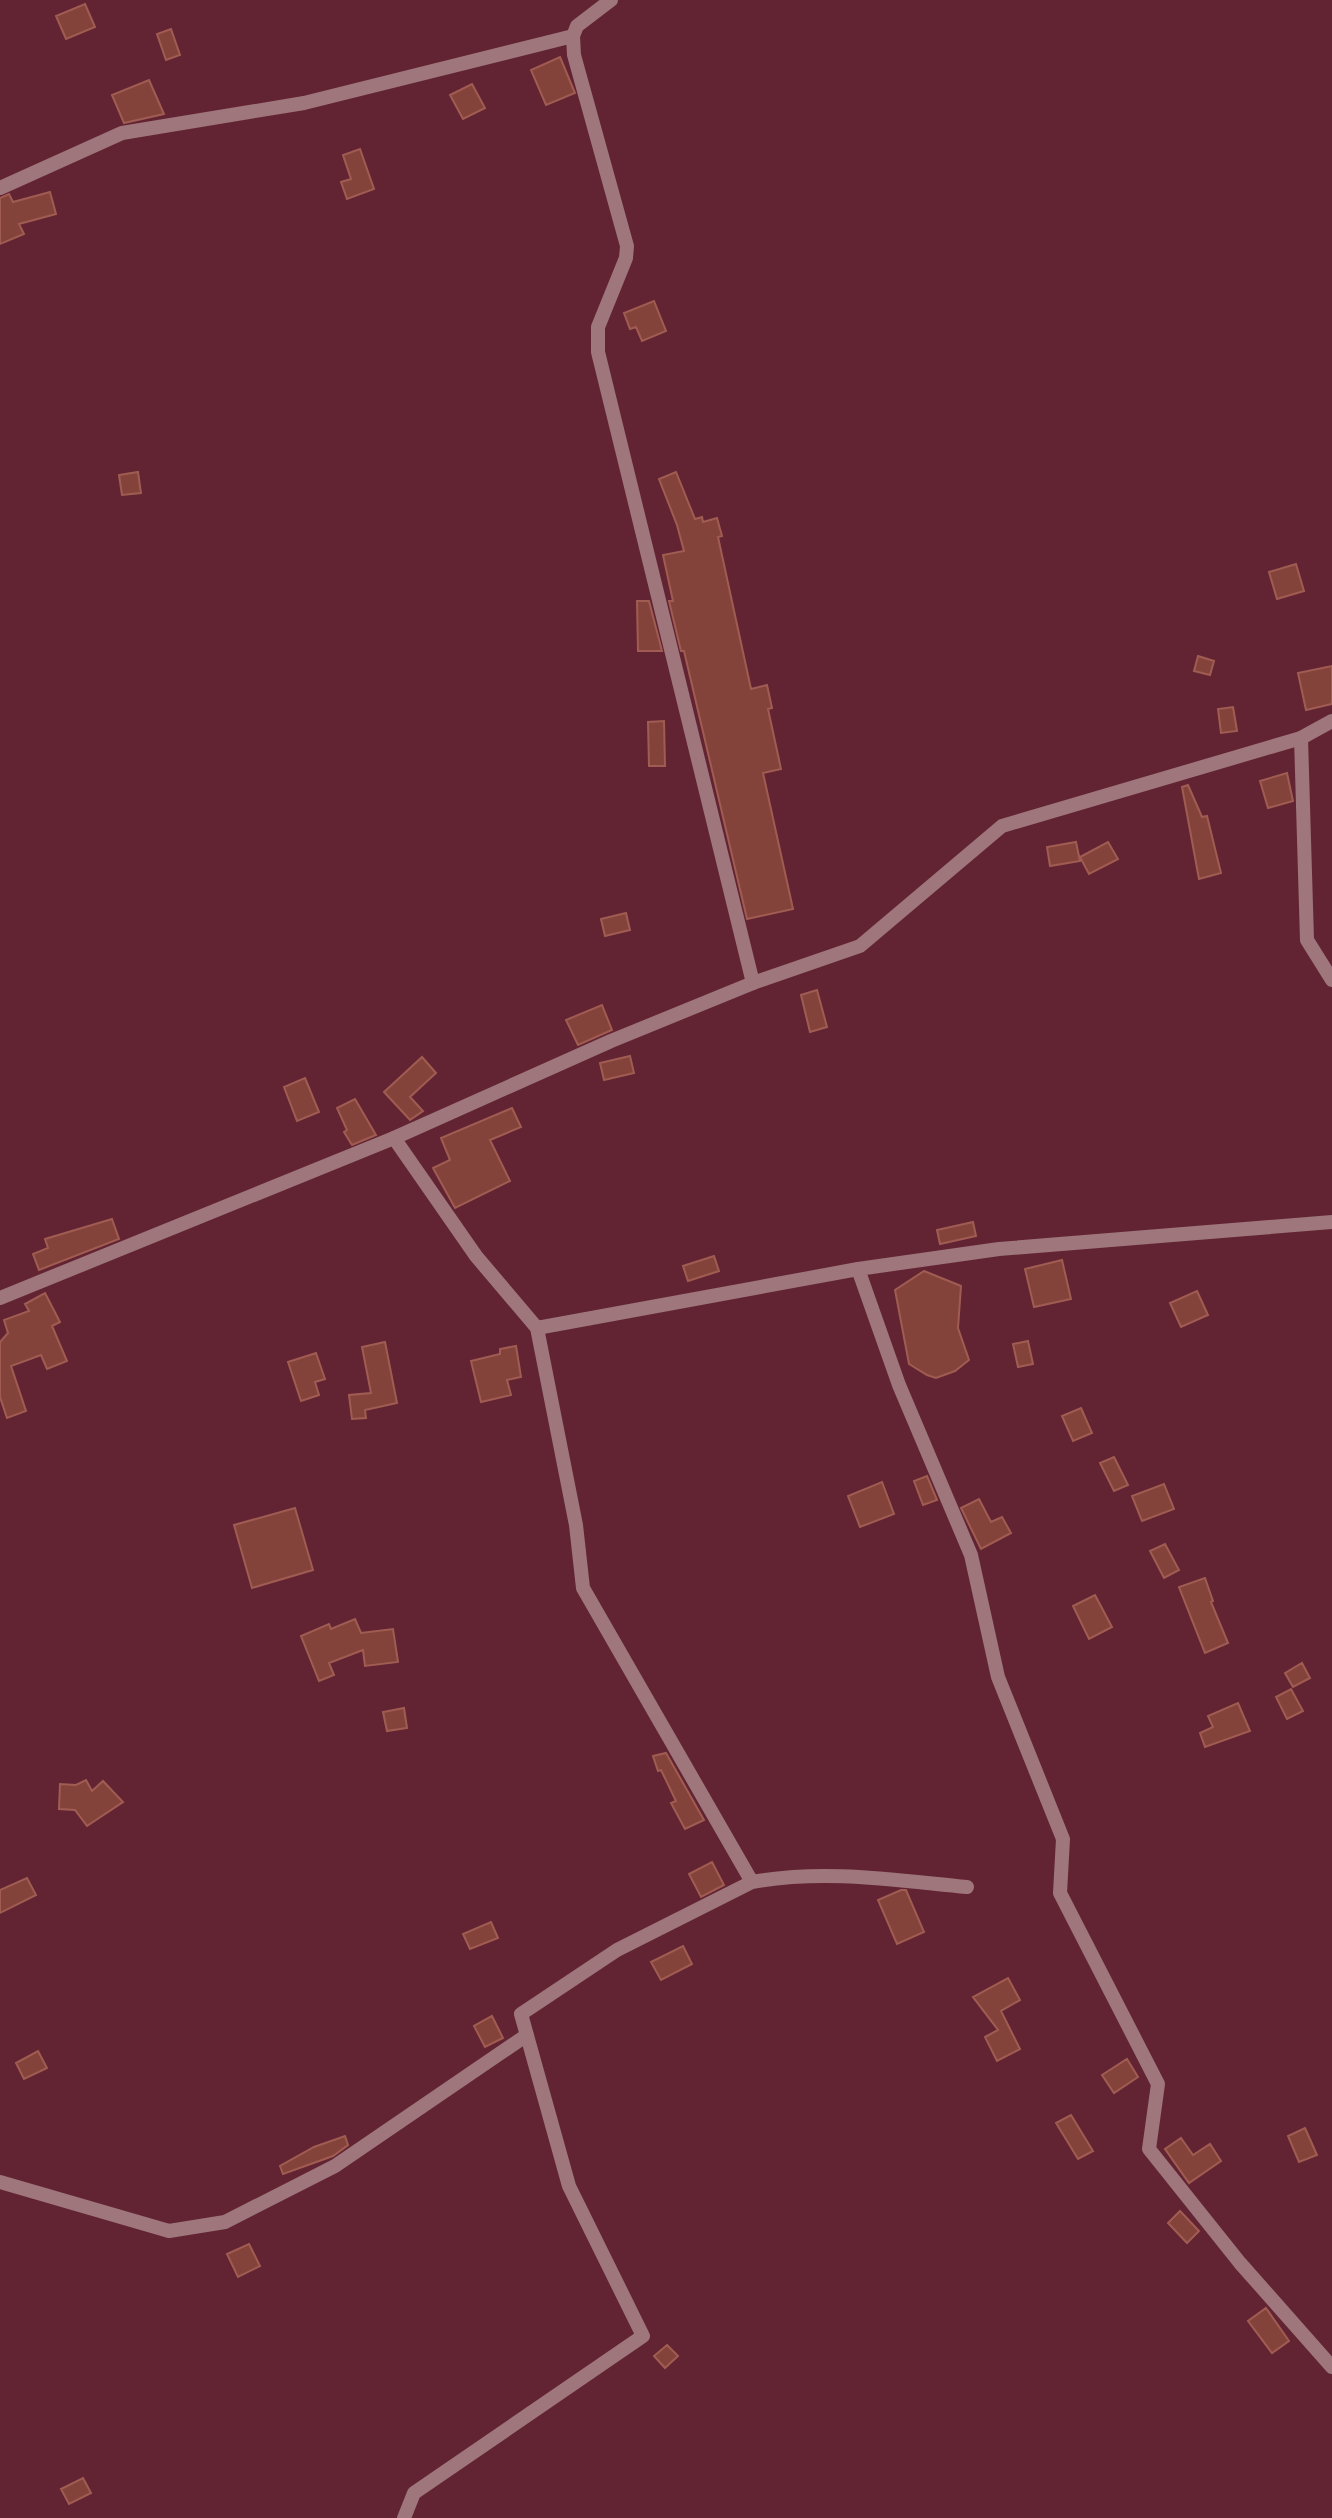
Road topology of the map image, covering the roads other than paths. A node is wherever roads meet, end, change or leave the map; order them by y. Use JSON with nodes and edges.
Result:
{"nodes":[{"id":1,"x":611,"y":0,"type":"edge"},
{"id":2,"x":573,"y":36,"type":"junction"},
{"id":3,"x":0,"y":188,"type":"edge"},
{"id":4,"x":1332,"y":721,"type":"edge"},
{"id":5,"x":1301,"y":738,"type":"junction"},
{"id":6,"x":1332,"y":980,"type":"edge"},
{"id":7,"x":753,"y":983,"type":"junction"},
{"id":8,"x":394,"y":1138,"type":"junction"},
{"id":9,"x":1332,"y":1223,"type":"edge"},
{"id":10,"x":858,"y":1269,"type":"junction"},
{"id":11,"x":0,"y":1298,"type":"edge"},
{"id":12,"x":537,"y":1328,"type":"junction"},
{"id":13,"x":752,"y":1882,"type":"junction"},
{"id":14,"x":967,"y":1886,"type":"dead end"},
{"id":15,"x":527,"y":2035,"type":"junction"},
{"id":16,"x":0,"y":2182,"type":"edge"},
{"id":17,"x":1332,"y":2367,"type":"edge"},
{"id":18,"x":404,"y":2518,"type":"edge"}],
"edges":[{"from":1,"to":2,"type":"street"},
{"from":2,"to":3,"type":"street"},
{"from":2,"to":7,"type":"street"},
{"from":4,"to":5,"type":"street"},
{"from":5,"to":6,"type":"street"},
{"from":5,"to":7,"type":"street"},
{"from":7,"to":8,"type":"street"},
{"from":8,"to":11,"type":"street"},
{"from":8,"to":12,"type":"street"},
{"from":9,"to":10,"type":"street"},
{"from":10,"to":12,"type":"street"},
{"from":10,"to":17,"type":"street"},
{"from":12,"to":13,"type":"street"},
{"from":13,"to":14,"type":"street"},
{"from":13,"to":15,"type":"street"},
{"from":15,"to":16,"type":"street"},
{"from":15,"to":18,"type":"street"}]}
